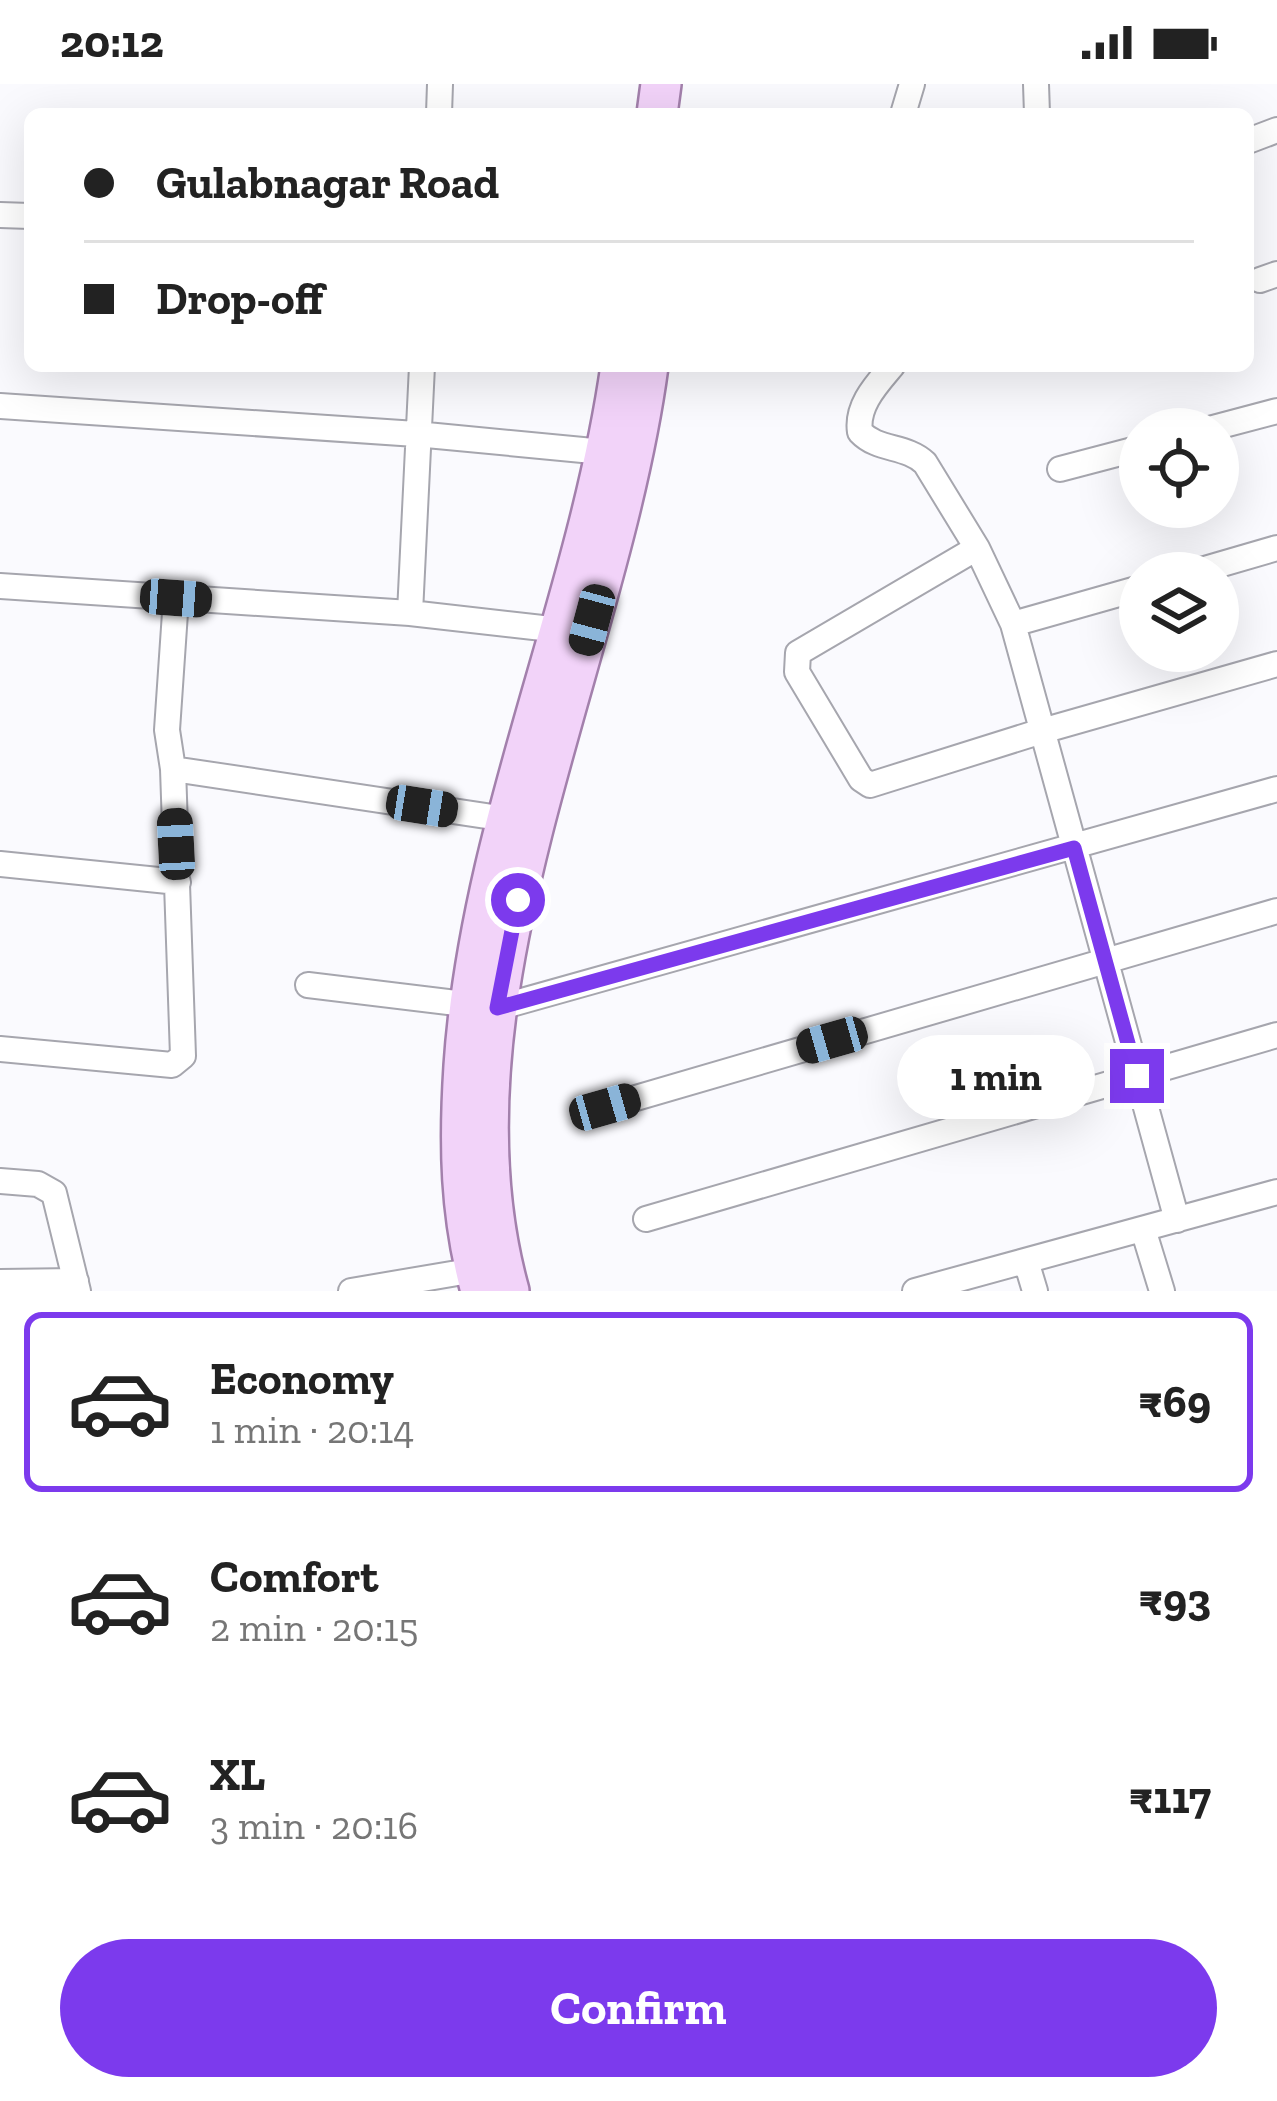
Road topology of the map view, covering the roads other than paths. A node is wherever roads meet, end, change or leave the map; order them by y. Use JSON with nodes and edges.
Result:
{"nodes":[{"id":1,"x":421,"y":372,"type":"edge"},
{"id":2,"x":888,"y":372,"type":"edge"},
{"id":3,"x":633,"y":376,"type":"edge"},
{"id":4,"x":0,"y":406,"type":"edge"},
{"id":5,"x":1277,"y":411,"type":"edge"},
{"id":6,"x":1239,"y":421,"type":"edge"},
{"id":7,"x":416,"y":434,"type":"junction"},
{"id":8,"x":620,"y":453,"type":"junction"},
{"id":9,"x":1119,"y":454,"type":"edge"},
{"id":10,"x":1060,"y":469,"type":"dead end"},
{"id":11,"x":976,"y":548,"type":"junction"},
{"id":12,"x":1277,"y":548,"type":"edge"},
{"id":13,"x":1239,"y":559,"type":"edge"},
{"id":14,"x":0,"y":586,"type":"edge"},
{"id":15,"x":1119,"y":593,"type":"edge"},
{"id":16,"x":176,"y":598,"type":"junction"},
{"id":17,"x":410,"y":613,"type":"junction"},
{"id":18,"x":1013,"y":624,"type":"junction"},
{"id":19,"x":560,"y":630,"type":"junction"},
{"id":20,"x":1277,"y":664,"type":"edge"},
{"id":21,"x":1042,"y":731,"type":"junction"},
{"id":22,"x":173,"y":769,"type":"junction"},
{"id":23,"x":1277,"y":788,"type":"edge"},
{"id":24,"x":506,"y":819,"type":"junction"},
{"id":25,"x":1074,"y":848,"type":"junction"},
{"id":26,"x":0,"y":864,"type":"edge"},
{"id":27,"x":178,"y":883,"type":"junction"},
{"id":28,"x":1277,"y":911,"type":"edge"},
{"id":29,"x":1106,"y":960,"type":"junction"},
{"id":30,"x":308,"y":985,"type":"dead end"},
{"id":31,"x":483,"y":1006,"type":"junction"},
{"id":32,"x":1277,"y":1036,"type":"edge"},
{"id":33,"x":0,"y":1049,"type":"edge"},
{"id":34,"x":1137,"y":1076,"type":"junction"},
{"id":35,"x":605,"y":1107,"type":"dead end"},
{"id":36,"x":0,"y":1181,"type":"edge"},
{"id":37,"x":1275,"y":1201,"type":"edge"},
{"id":38,"x":646,"y":1219,"type":"dead end"},
{"id":39,"x":1177,"y":1220,"type":"junction"},
{"id":40,"x":1144,"y":1229,"type":"junction"},
{"id":41,"x":1026,"y":1261,"type":"junction"},
{"id":42,"x":478,"y":1280,"type":"edge"},
{"id":43,"x":0,"y":1282,"type":"edge"},
{"id":44,"x":77,"y":1286,"type":"edge"},
{"id":45,"x":351,"y":1291,"type":"edge"},
{"id":46,"x":509,"y":1291,"type":"edge"},
{"id":47,"x":915,"y":1291,"type":"edge"},
{"id":48,"x":1035,"y":1291,"type":"edge"},
{"id":49,"x":1162,"y":1291,"type":"edge"}],
"edges":[{"from":1,"to":7,"type":"street"},
{"from":2,"to":11,"type":"street"},
{"from":3,"to":8,"type":"main road"},
{"from":4,"to":7,"type":"street"},
{"from":5,"to":6,"type":"street"},
{"from":7,"to":8,"type":"street"},
{"from":7,"to":17,"type":"street"},
{"from":8,"to":19,"type":"main road"},
{"from":8,"to":31,"type":"main road"},
{"from":9,"to":10,"type":"street"},
{"from":11,"to":18,"type":"street"},
{"from":11,"to":21,"type":"street"},
{"from":12,"to":13,"type":"street"},
{"from":14,"to":16,"type":"street"},
{"from":15,"to":18,"type":"street"},
{"from":16,"to":17,"type":"street"},
{"from":16,"to":22,"type":"street"},
{"from":17,"to":19,"type":"street"},
{"from":18,"to":21,"type":"street"},
{"from":19,"to":24,"type":"main road"},
{"from":20,"to":21,"type":"street"},
{"from":21,"to":25,"type":"street"},
{"from":22,"to":24,"type":"street"},
{"from":22,"to":27,"type":"street"},
{"from":23,"to":25,"type":"street"},
{"from":24,"to":31,"type":"main road"},
{"from":25,"to":29,"type":"street"},
{"from":25,"to":31,"type":"street"},
{"from":26,"to":27,"type":"street"},
{"from":27,"to":33,"type":"street"},
{"from":28,"to":29,"type":"street"},
{"from":29,"to":34,"type":"street"},
{"from":29,"to":35,"type":"street"},
{"from":30,"to":31,"type":"street"},
{"from":31,"to":42,"type":"main road"},
{"from":31,"to":46,"type":"main road"},
{"from":32,"to":34,"type":"street"},
{"from":34,"to":38,"type":"street"},
{"from":34,"to":39,"type":"street"},
{"from":36,"to":44,"type":"street"},
{"from":37,"to":39,"type":"street"},
{"from":39,"to":40,"type":"street"},
{"from":40,"to":41,"type":"street"},
{"from":40,"to":49,"type":"street"},
{"from":41,"to":47,"type":"street"},
{"from":41,"to":48,"type":"street"},
{"from":42,"to":45,"type":"street"},
{"from":43,"to":44,"type":"street"}]}
